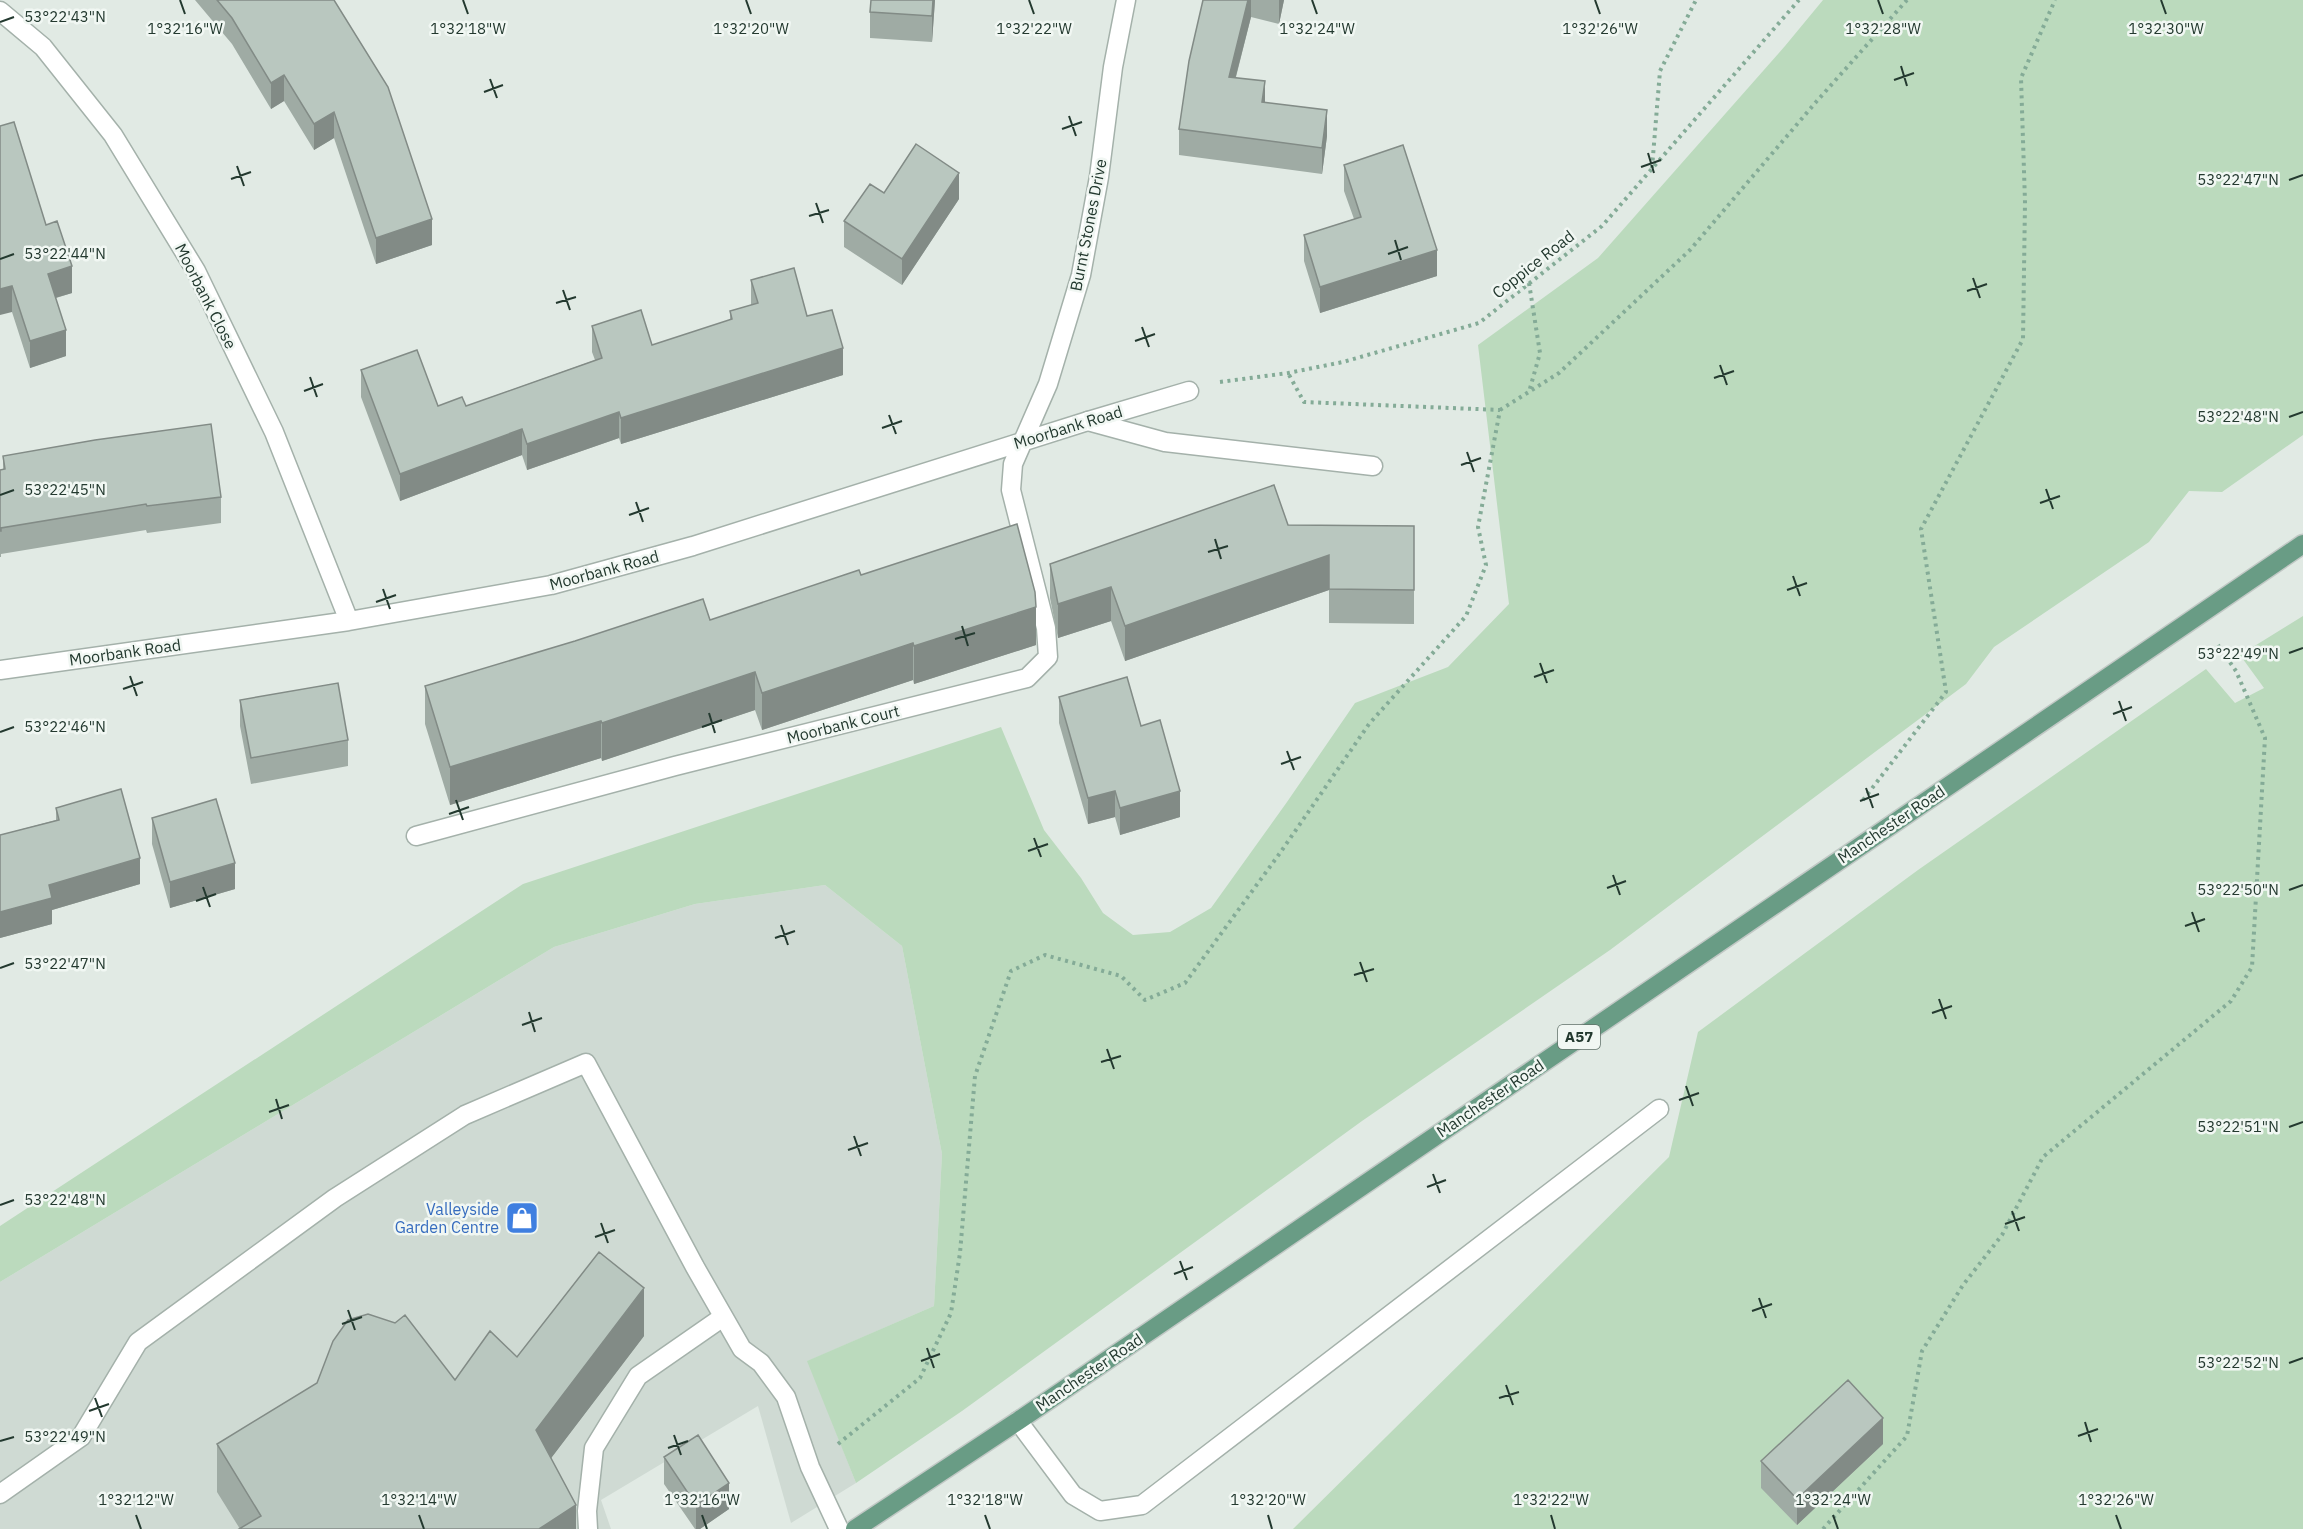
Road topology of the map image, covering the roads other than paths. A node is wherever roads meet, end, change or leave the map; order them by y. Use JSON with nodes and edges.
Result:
{"nodes":[{"id":1,"x":1126,"y":0,"type":"edge"},
{"id":2,"x":0,"y":11,"type":"edge"},
{"id":3,"x":1189,"y":391,"type":"road end"},
{"id":4,"x":1088,"y":421,"type":"junction"},
{"id":5,"x":1022,"y":442,"type":"junction"},
{"id":6,"x":1373,"y":466,"type":"dead end"},
{"id":7,"x":2303,"y":544,"type":"edge"},
{"id":8,"x":349,"y":621,"type":"junction"},
{"id":9,"x":0,"y":670,"type":"edge"},
{"id":10,"x":416,"y":836,"type":"dead end"},
{"id":11,"x":1659,"y":1109,"type":"dead end"},
{"id":12,"x":723,"y":1317,"type":"junction"},
{"id":13,"x":1018,"y":1421,"type":"junction"},
{"id":14,"x":0,"y":1494,"type":"edge"},
{"id":15,"x":588,"y":1529,"type":"edge"},
{"id":16,"x":839,"y":1529,"type":"edge"},
{"id":17,"x":855,"y":1529,"type":"edge"}],
"edges":[{"from":1,"to":5,"type":"street","name":"Burnt Stones Drive"},
{"from":2,"to":8,"type":"street","name":"Moorbank Close"},
{"from":3,"to":4,"type":"street","name":"Moorbank Road"},
{"from":4,"to":5,"type":"street","name":"Moorbank Road"},
{"from":4,"to":6,"type":"street"},
{"from":5,"to":8,"type":"street","name":"Moorbank Road"},
{"from":5,"to":10,"type":"street","name":"Moorbank Court"},
{"from":7,"to":13,"type":"main road","name":"Manchester Road","number":"A57"},
{"from":8,"to":9,"type":"street","name":"Moorbank Road"},
{"from":11,"to":13,"type":"street"},
{"from":12,"to":14,"type":"street"},
{"from":12,"to":15,"type":"street"},
{"from":12,"to":16,"type":"street"},
{"from":13,"to":17,"type":"main road","name":"Manchester Road","number":"A57"}]}
